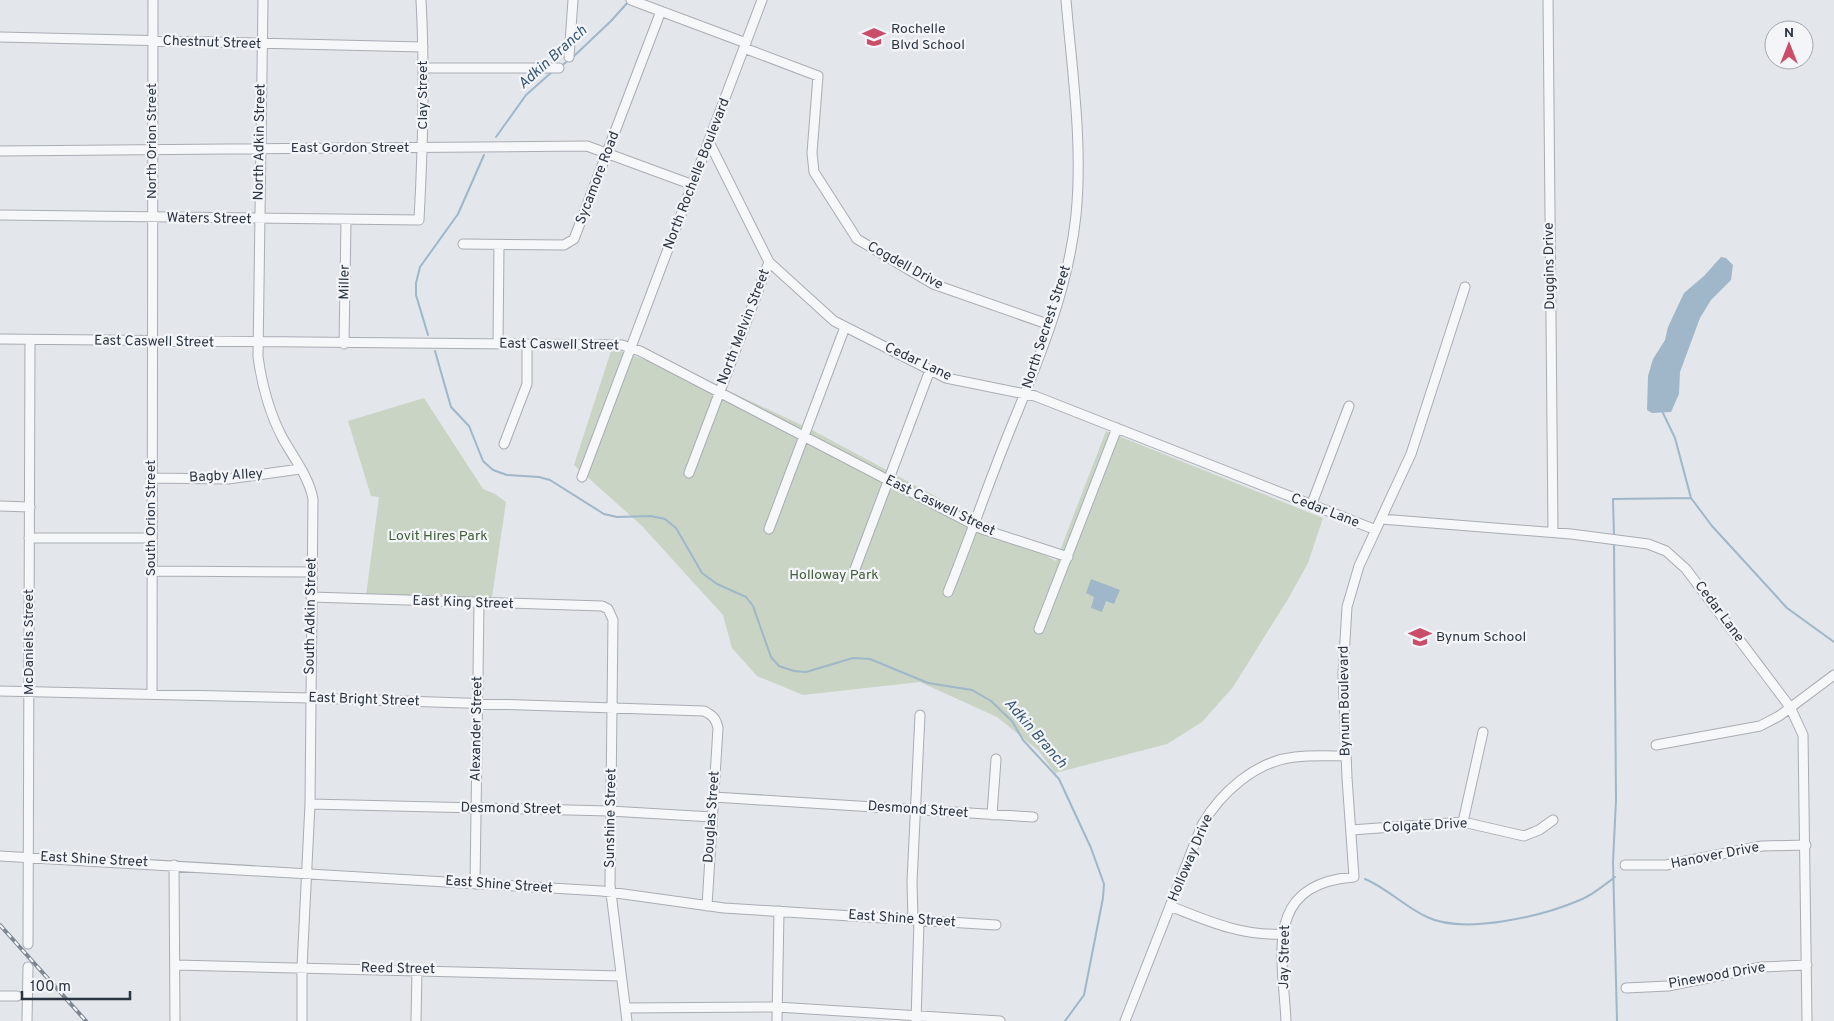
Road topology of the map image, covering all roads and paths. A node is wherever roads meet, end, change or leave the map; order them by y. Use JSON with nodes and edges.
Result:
{"nodes":[{"id":1,"x":153,"y":0,"type":"edge"},
{"id":2,"x":263,"y":0,"type":"edge"},
{"id":3,"x":421,"y":0,"type":"edge"},
{"id":4,"x":573,"y":0,"type":"edge"},
{"id":5,"x":631,"y":0,"type":"edge"},
{"id":6,"x":762,"y":0,"type":"edge"},
{"id":7,"x":1066,"y":0,"type":"edge"},
{"id":8,"x":1548,"y":0,"type":"edge"},
{"id":9,"x":661,"y":11,"type":"junction"},
{"id":10,"x":0,"y":37,"type":"edge"},
{"id":11,"x":152,"y":41,"type":"junction"},
{"id":12,"x":262,"y":44,"type":"junction"},
{"id":13,"x":745,"y":46,"type":"junction"},
{"id":14,"x":424,"y":47,"type":"junction"},
{"id":15,"x":569,"y":57,"type":"dead end"},
{"id":16,"x":423,"y":68,"type":"junction"},
{"id":17,"x":559,"y":68,"type":"dead end"},
{"id":18,"x":709,"y":142,"type":"junction"},
{"id":19,"x":423,"y":147,"type":"junction"},
{"id":20,"x":260,"y":148,"type":"junction"},
{"id":21,"x":152,"y":150,"type":"junction"},
{"id":22,"x":0,"y":151,"type":"edge"},
{"id":23,"x":608,"y":154,"type":"junction"},
{"id":24,"x":692,"y":185,"type":"junction"},
{"id":25,"x":0,"y":215,"type":"edge"},
{"id":26,"x":152,"y":218,"type":"junction"},
{"id":27,"x":259,"y":220,"type":"junction"},
{"id":28,"x":346,"y":220,"type":"junction"},
{"id":29,"x":418,"y":220,"type":"joint"},
{"id":30,"x":463,"y":244,"type":"dead end"},
{"id":31,"x":499,"y":246,"type":"junction"},
{"id":32,"x":769,"y":262,"type":"junction"},
{"id":33,"x":1465,"y":287,"type":"dead end"},
{"id":34,"x":1050,"y":325,"type":"junction"},
{"id":35,"x":845,"y":327,"type":"junction"},
{"id":36,"x":0,"y":340,"type":"edge"},
{"id":37,"x":30,"y":340,"type":"junction"},
{"id":38,"x":152,"y":342,"type":"junction"},
{"id":39,"x":257,"y":343,"type":"junction"},
{"id":40,"x":344,"y":344,"type":"junction"},
{"id":41,"x":498,"y":344,"type":"junction"},
{"id":42,"x":527,"y":344,"type":"junction"},
{"id":43,"x":631,"y":348,"type":"junction"},
{"id":44,"x":930,"y":370,"type":"junction"},
{"id":45,"x":719,"y":392,"type":"junction"},
{"id":46,"x":1025,"y":394,"type":"junction"},
{"id":47,"x":1349,"y":406,"type":"dead end"},
{"id":48,"x":1117,"y":428,"type":"junction"},
{"id":49,"x":804,"y":436,"type":"junction"},
{"id":50,"x":504,"y":444,"type":"dead end"},
{"id":51,"x":300,"y":469,"type":"junction"},
{"id":52,"x":688,"y":473,"type":"dead end"},
{"id":53,"x":582,"y":476,"type":"dead end"},
{"id":54,"x":151,"y":478,"type":"junction"},
{"id":55,"x":888,"y":481,"type":"junction"},
{"id":56,"x":0,"y":506,"type":"edge"},
{"id":57,"x":1311,"y":506,"type":"junction"},
{"id":58,"x":30,"y":507,"type":"junction"},
{"id":59,"x":1381,"y":519,"type":"junction"},
{"id":60,"x":974,"y":526,"type":"junction"},
{"id":61,"x":769,"y":529,"type":"dead end"},
{"id":62,"x":1376,"y":530,"type":"junction"},
{"id":63,"x":1553,"y":532,"type":"junction"},
{"id":64,"x":29,"y":538,"type":"junction"},
{"id":65,"x":151,"y":538,"type":"junction"},
{"id":66,"x":1068,"y":557,"type":"junction"},
{"id":67,"x":854,"y":569,"type":"dead end"},
{"id":68,"x":151,"y":571,"type":"junction"},
{"id":69,"x":312,"y":572,"type":"junction"},
{"id":70,"x":948,"y":592,"type":"dead end"},
{"id":71,"x":311,"y":597,"type":"junction"},
{"id":72,"x":479,"y":604,"type":"junction"},
{"id":73,"x":612,"y":614,"type":"joint"},
{"id":74,"x":1039,"y":629,"type":"dead end"},
{"id":75,"x":1834,"y":675,"type":"edge"},
{"id":76,"x":0,"y":691,"type":"edge"},
{"id":77,"x":29,"y":691,"type":"junction"},
{"id":78,"x":152,"y":694,"type":"junction"},
{"id":79,"x":311,"y":698,"type":"junction"},
{"id":80,"x":477,"y":704,"type":"junction"},
{"id":81,"x":1790,"y":707,"type":"junction"},
{"id":82,"x":612,"y":708,"type":"junction"},
{"id":83,"x":920,"y":715,"type":"dead end"},
{"id":84,"x":718,"y":728,"type":"joint"},
{"id":85,"x":1483,"y":732,"type":"dead end"},
{"id":86,"x":1656,"y":745,"type":"dead end"},
{"id":87,"x":1346,"y":756,"type":"junction"},
{"id":88,"x":996,"y":759,"type":"dead end"},
{"id":89,"x":714,"y":797,"type":"junction"},
{"id":90,"x":310,"y":804,"type":"junction"},
{"id":91,"x":475,"y":808,"type":"junction"},
{"id":92,"x":915,"y":810,"type":"junction"},
{"id":93,"x":610,"y":811,"type":"junction"},
{"id":94,"x":992,"y":815,"type":"junction"},
{"id":95,"x":712,"y":817,"type":"junction"},
{"id":96,"x":1033,"y":817,"type":"dead end"},
{"id":97,"x":1553,"y":820,"type":"dead end"},
{"id":98,"x":1463,"y":822,"type":"junction"},
{"id":99,"x":1351,"y":830,"type":"junction"},
{"id":100,"x":1806,"y":845,"type":"junction"},
{"id":101,"x":0,"y":856,"type":"edge"},
{"id":102,"x":29,"y":856,"type":"junction"},
{"id":103,"x":174,"y":865,"type":"junction"},
{"id":104,"x":1625,"y":865,"type":"dead end"},
{"id":105,"x":308,"y":874,"type":"junction"},
{"id":106,"x":1354,"y":877,"type":"joint"},
{"id":107,"x":475,"y":884,"type":"junction"},
{"id":108,"x":610,"y":893,"type":"junction"},
{"id":109,"x":707,"y":906,"type":"junction"},
{"id":110,"x":1170,"y":906,"type":"junction"},
{"id":111,"x":779,"y":911,"type":"junction"},
{"id":112,"x":916,"y":920,"type":"junction"},
{"id":113,"x":996,"y":925,"type":"dead end"},
{"id":114,"x":1282,"y":934,"type":"junction"},
{"id":115,"x":28,"y":944,"type":"dead end"},
{"id":116,"x":175,"y":965,"type":"junction"},
{"id":117,"x":1807,"y":965,"type":"junction"},
{"id":118,"x":302,"y":967,"type":"junction"},
{"id":119,"x":28,"y":968,"type":"dead end"},
{"id":120,"x":417,"y":970,"type":"junction"},
{"id":121,"x":621,"y":976,"type":"junction"},
{"id":122,"x":1626,"y":988,"type":"dead end"},
{"id":123,"x":0,"y":996,"type":"edge"},
{"id":124,"x":16,"y":996,"type":"dead end"},
{"id":125,"x":777,"y":1007,"type":"junction"},
{"id":126,"x":626,"y":1008,"type":"junction"},
{"id":127,"x":916,"y":1018,"type":"edge"},
{"id":128,"x":27,"y":1021,"type":"edge"},
{"id":129,"x":175,"y":1021,"type":"edge"},
{"id":130,"x":302,"y":1021,"type":"edge"},
{"id":131,"x":416,"y":1021,"type":"edge"},
{"id":132,"x":627,"y":1021,"type":"edge"},
{"id":133,"x":777,"y":1021,"type":"edge"},
{"id":134,"x":1000,"y":1021,"type":"edge"},
{"id":135,"x":1125,"y":1021,"type":"edge"},
{"id":136,"x":1286,"y":1021,"type":"edge"},
{"id":137,"x":1807,"y":1021,"type":"edge"}],
"edges":[{"from":1,"to":11,"type":"street","name":"North Orion Street"},
{"from":2,"to":12,"type":"street","name":"North Adkin Street"},
{"from":3,"to":14,"type":"street","name":"Clay Street"},
{"from":4,"to":15,"type":"street"},
{"from":5,"to":9,"type":"street"},
{"from":6,"to":13,"type":"street","name":"North Rochelle Boulevard"},
{"from":7,"to":34,"type":"street","name":"North Secrest Street"},
{"from":8,"to":63,"type":"street","name":"Duggins Drive"},
{"from":9,"to":13,"type":"street"},
{"from":9,"to":23,"type":"street","name":"Sycamore Road"},
{"from":10,"to":11,"type":"street","name":"Chestnut Street"},
{"from":11,"to":12,"type":"street","name":"Chestnut Street"},
{"from":11,"to":21,"type":"street","name":"North Orion Street"},
{"from":12,"to":14,"type":"street","name":"Chestnut Street"},
{"from":12,"to":20,"type":"street","name":"North Adkin Street"},
{"from":13,"to":18,"type":"street","name":"North Rochelle Boulevard"},
{"from":13,"to":34,"type":"street","name":"Cogdell Drive"},
{"from":14,"to":16,"type":"street","name":"Clay Street"},
{"from":16,"to":17,"type":"street"},
{"from":16,"to":19,"type":"street","name":"Clay Street"},
{"from":18,"to":24,"type":"street","name":"North Rochelle Boulevard"},
{"from":18,"to":32,"type":"street","name":"Cedar Lane"},
{"from":19,"to":20,"type":"street","name":"East Gordon Street"},
{"from":19,"to":23,"type":"street","name":"East Gordon Street"},
{"from":19,"to":29,"type":"street","name":"Clay Street"},
{"from":20,"to":21,"type":"street","name":"East Gordon Street"},
{"from":20,"to":27,"type":"street","name":"North Adkin Street"},
{"from":21,"to":22,"type":"street","name":"East Gordon Street"},
{"from":21,"to":26,"type":"street","name":"North Orion Street"},
{"from":23,"to":24,"type":"street","name":"East Gordon Street"},
{"from":23,"to":31,"type":"street","name":"Sycamore Road"},
{"from":24,"to":43,"type":"street","name":"North Rochelle Boulevard"},
{"from":25,"to":26,"type":"street","name":"Waters Street"},
{"from":26,"to":27,"type":"street","name":"Waters Street"},
{"from":26,"to":38,"type":"street","name":"North Orion Street"},
{"from":27,"to":28,"type":"street","name":"Waters Street"},
{"from":27,"to":39,"type":"street","name":"North Adkin Street"},
{"from":28,"to":29,"type":"street","name":"Waters Street"},
{"from":28,"to":40,"type":"street","name":"Miller"},
{"from":30,"to":31,"type":"street","name":"Sycamore Road"},
{"from":31,"to":41,"type":"street"},
{"from":32,"to":35,"type":"street","name":"Cedar Lane"},
{"from":32,"to":45,"type":"street","name":"North Melvin Street"},
{"from":33,"to":59,"type":"street"},
{"from":34,"to":46,"type":"street","name":"North Secrest Street"},
{"from":35,"to":44,"type":"street","name":"Cedar Lane"},
{"from":35,"to":49,"type":"street"},
{"from":36,"to":37,"type":"street","name":"East Caswell Street"},
{"from":37,"to":38,"type":"street","name":"East Caswell Street"},
{"from":37,"to":58,"type":"street","name":"McDaniels Street"},
{"from":38,"to":39,"type":"street","name":"East Caswell Street"},
{"from":38,"to":54,"type":"street","name":"South Orion Street"},
{"from":39,"to":40,"type":"street","name":"East Caswell Street"},
{"from":39,"to":51,"type":"street","name":"South Adkin Street"},
{"from":40,"to":41,"type":"street","name":"East Caswell Street"},
{"from":41,"to":42,"type":"street","name":"East Caswell Street"},
{"from":42,"to":43,"type":"street","name":"East Caswell Street"},
{"from":42,"to":50,"type":"street"},
{"from":43,"to":45,"type":"street","name":"East Caswell Street"},
{"from":43,"to":53,"type":"street","name":"North Rochelle Boulevard"},
{"from":44,"to":46,"type":"street","name":"Cedar Lane"},
{"from":44,"to":55,"type":"street"},
{"from":45,"to":49,"type":"street","name":"East Caswell Street"},
{"from":45,"to":52,"type":"street","name":"North Melvin Street"},
{"from":46,"to":48,"type":"street","name":"Cedar Lane"},
{"from":46,"to":60,"type":"street","name":"North Secrest Street"},
{"from":47,"to":57,"type":"street"},
{"from":48,"to":57,"type":"street","name":"Cedar Lane"},
{"from":48,"to":66,"type":"street"},
{"from":49,"to":55,"type":"street","name":"East Caswell Street"},
{"from":49,"to":61,"type":"street"},
{"from":51,"to":54,"type":"street","name":"Bagby Alley"},
{"from":51,"to":69,"type":"street","name":"South Adkin Street"},
{"from":54,"to":65,"type":"street","name":"South Orion Street"},
{"from":55,"to":60,"type":"street","name":"East Caswell Street"},
{"from":55,"to":67,"type":"street"},
{"from":56,"to":58,"type":"street"},
{"from":57,"to":62,"type":"street","name":"Cedar Lane"},
{"from":58,"to":64,"type":"street","name":"McDaniels Street"},
{"from":59,"to":62,"type":"street","name":"Cedar Lane"},
{"from":59,"to":63,"type":"street","name":"Cedar Lane"},
{"from":60,"to":66,"type":"street","name":"East Caswell Street"},
{"from":60,"to":70,"type":"street","name":"North Secrest Street"},
{"from":62,"to":87,"type":"street","name":"Bynum Boulevard"},
{"from":63,"to":81,"type":"street","name":"Cedar Lane"},
{"from":64,"to":65,"type":"street"},
{"from":64,"to":77,"type":"street","name":"McDaniels Street"},
{"from":65,"to":68,"type":"street","name":"South Orion Street"},
{"from":66,"to":74,"type":"street"},
{"from":68,"to":69,"type":"street"},
{"from":68,"to":78,"type":"street","name":"South Orion Street"},
{"from":69,"to":71,"type":"street","name":"South Adkin Street"},
{"from":71,"to":72,"type":"street","name":"East King Street"},
{"from":71,"to":79,"type":"street","name":"South Adkin Street"},
{"from":72,"to":73,"type":"street","name":"East King Street"},
{"from":72,"to":80,"type":"street","name":"Alexander Street"},
{"from":73,"to":82,"type":"street","name":"Sunshine Street"},
{"from":75,"to":81,"type":"street"},
{"from":76,"to":77,"type":"street","name":"East Bright Street"},
{"from":77,"to":78,"type":"street","name":"East Bright Street"},
{"from":77,"to":102,"type":"street","name":"McDaniels Street"},
{"from":78,"to":79,"type":"street","name":"East Bright Street"},
{"from":79,"to":80,"type":"street","name":"East Bright Street"},
{"from":79,"to":90,"type":"street","name":"South Adkin Street"},
{"from":80,"to":82,"type":"street","name":"East Bright Street"},
{"from":80,"to":91,"type":"street","name":"Alexander Street"},
{"from":81,"to":86,"type":"street"},
{"from":81,"to":100,"type":"street","name":"Cedar Lane"},
{"from":82,"to":84,"type":"street","name":"East Bright Street"},
{"from":82,"to":93,"type":"street","name":"Sunshine Street"},
{"from":83,"to":92,"type":"street"},
{"from":84,"to":89,"type":"street","name":"Douglas Street"},
{"from":85,"to":98,"type":"street"},
{"from":87,"to":99,"type":"street","name":"Bynum Boulevard"},
{"from":87,"to":110,"type":"street","name":"Holloway Drive"},
{"from":88,"to":94,"type":"street"},
{"from":89,"to":92,"type":"street","name":"Desmond Street"},
{"from":89,"to":95,"type":"street","name":"Douglas Street"},
{"from":90,"to":91,"type":"street","name":"Desmond Street"},
{"from":90,"to":105,"type":"street","name":"South Adkin Street"},
{"from":91,"to":93,"type":"street","name":"Desmond Street"},
{"from":91,"to":107,"type":"street","name":"Alexander Street"},
{"from":92,"to":94,"type":"street","name":"Desmond Street"},
{"from":92,"to":112,"type":"street"},
{"from":93,"to":95,"type":"street","name":"Desmond Street"},
{"from":93,"to":108,"type":"street","name":"Sunshine Street"},
{"from":94,"to":96,"type":"street","name":"Desmond Street"},
{"from":95,"to":109,"type":"street","name":"Douglas Street"},
{"from":97,"to":98,"type":"street","name":"Colgate Drive"},
{"from":98,"to":99,"type":"street","name":"Colgate Drive"},
{"from":99,"to":106,"type":"street","name":"Bynum Boulevard"},
{"from":100,"to":104,"type":"street","name":"Hanover Drive"},
{"from":100,"to":117,"type":"street","name":"Cedar Lane"},
{"from":101,"to":102,"type":"street","name":"East Shine Street"},
{"from":102,"to":103,"type":"street","name":"East Shine Street"},
{"from":102,"to":115,"type":"street","name":"McDaniels Street"},
{"from":103,"to":105,"type":"street","name":"East Shine Street"},
{"from":103,"to":116,"type":"street"},
{"from":105,"to":107,"type":"street","name":"East Shine Street"},
{"from":105,"to":118,"type":"street","name":"South Adkin Street"},
{"from":106,"to":114,"type":"street","name":"Jay Street"},
{"from":107,"to":108,"type":"street","name":"East Shine Street"},
{"from":108,"to":109,"type":"street","name":"East Shine Street"},
{"from":108,"to":121,"type":"street","name":"Sunshine Street"},
{"from":109,"to":111,"type":"street","name":"East Shine Street"},
{"from":110,"to":114,"type":"street"},
{"from":110,"to":135,"type":"street","name":"Holloway Drive"},
{"from":111,"to":112,"type":"street","name":"East Shine Street"},
{"from":111,"to":125,"type":"street"},
{"from":112,"to":113,"type":"street","name":"East Shine Street"},
{"from":112,"to":127,"type":"street"},
{"from":114,"to":136,"type":"street","name":"Jay Street"},
{"from":116,"to":118,"type":"street","name":"Reed Street"},
{"from":116,"to":129,"type":"street"},
{"from":117,"to":122,"type":"street","name":"Pinewood Drive"},
{"from":117,"to":137,"type":"street","name":"Cedar Lane"},
{"from":118,"to":120,"type":"street","name":"Reed Street"},
{"from":118,"to":130,"type":"street","name":"South Adkin Street"},
{"from":119,"to":128,"type":"street"},
{"from":120,"to":121,"type":"street","name":"Reed Street"},
{"from":120,"to":131,"type":"street"},
{"from":121,"to":126,"type":"street","name":"Sunshine Street"},
{"from":123,"to":124,"type":"street"},
{"from":125,"to":126,"type":"street"},
{"from":125,"to":127,"type":"street"},
{"from":125,"to":133,"type":"street"},
{"from":126,"to":132,"type":"street","name":"Sunshine Street"},
{"from":127,"to":134,"type":"street"}]}
